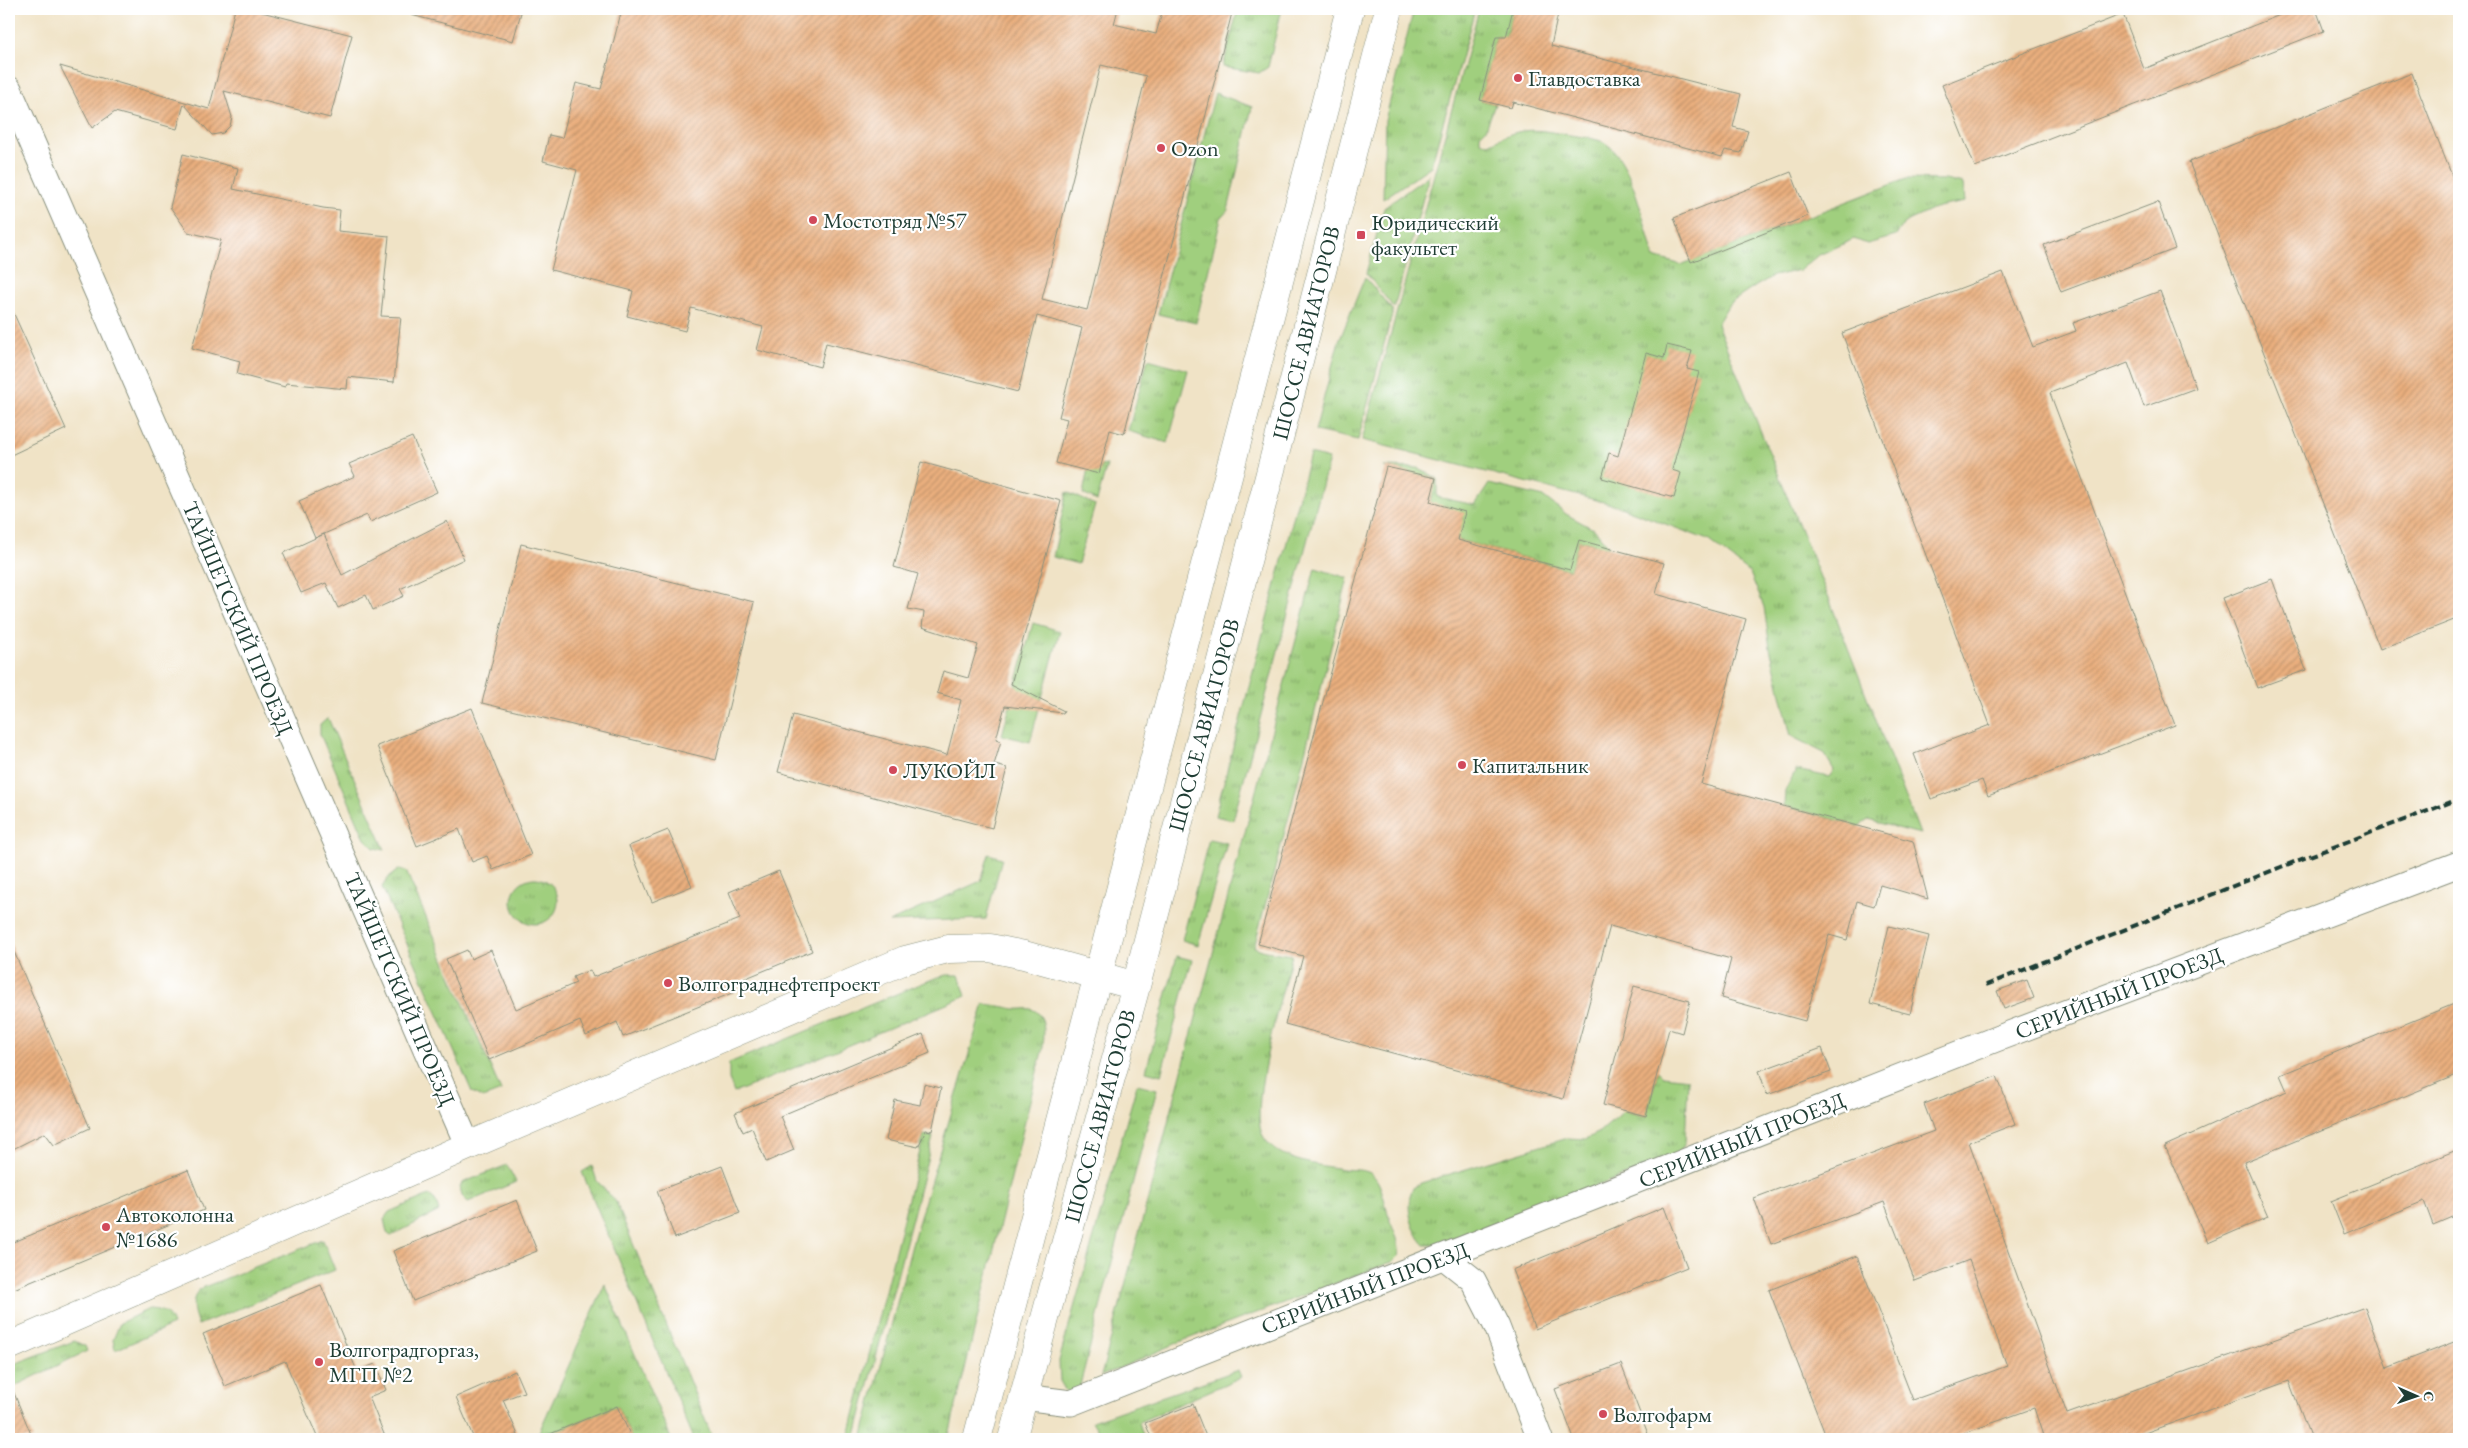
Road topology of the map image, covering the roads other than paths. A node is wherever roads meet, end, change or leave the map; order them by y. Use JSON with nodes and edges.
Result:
{"nodes":[{"id":1,"x":1350,"y":9,"type":"edge"},
{"id":2,"x":1389,"y":9,"type":"edge"},
{"id":3,"x":9,"y":89,"type":"edge"},
{"id":4,"x":2459,"y":864,"type":"edge"},
{"id":5,"x":1098,"y":974,"type":"junction"},
{"id":6,"x":1136,"y":986,"type":"junction"},
{"id":7,"x":468,"y":1146,"type":"junction"},
{"id":8,"x":1444,"y":1257,"type":"junction"},
{"id":9,"x":9,"y":1346,"type":"edge"},
{"id":10,"x":1023,"y":1397,"type":"junction"},
{"id":11,"x":977,"y":1439,"type":"edge"},
{"id":12,"x":1012,"y":1439,"type":"edge"},
{"id":13,"x":1540,"y":1439,"type":"edge"}],
"edges":[{"from":1,"to":5,"type":"main road","name":"ШОССЕ АВИАТОРОВ"},
{"from":2,"to":6,"type":"main road","name":"ШОССЕ АВИАТОРОВ"},
{"from":3,"to":7,"type":"street","name":"ТАЙШЕТСКИЙ ПРОЕЗД"},
{"from":4,"to":8,"type":"street","name":"СЕРИЙНЫЙ ПРОЕЗД"},
{"from":5,"to":6,"type":"main road"},
{"from":5,"to":7,"type":"main road"},
{"from":5,"to":11,"type":"main road","name":"ШОССЕ АВИАТОРОВ"},
{"from":6,"to":10,"type":"main road","name":"ШОССЕ АВИАТОРОВ"},
{"from":7,"to":9,"type":"main road"},
{"from":8,"to":10,"type":"street","name":"СЕРИЙНЫЙ ПРОЕЗД"},
{"from":8,"to":13,"type":"street"},
{"from":10,"to":12,"type":"main road","name":"ШОССЕ АВИАТОРОВ"}]}
